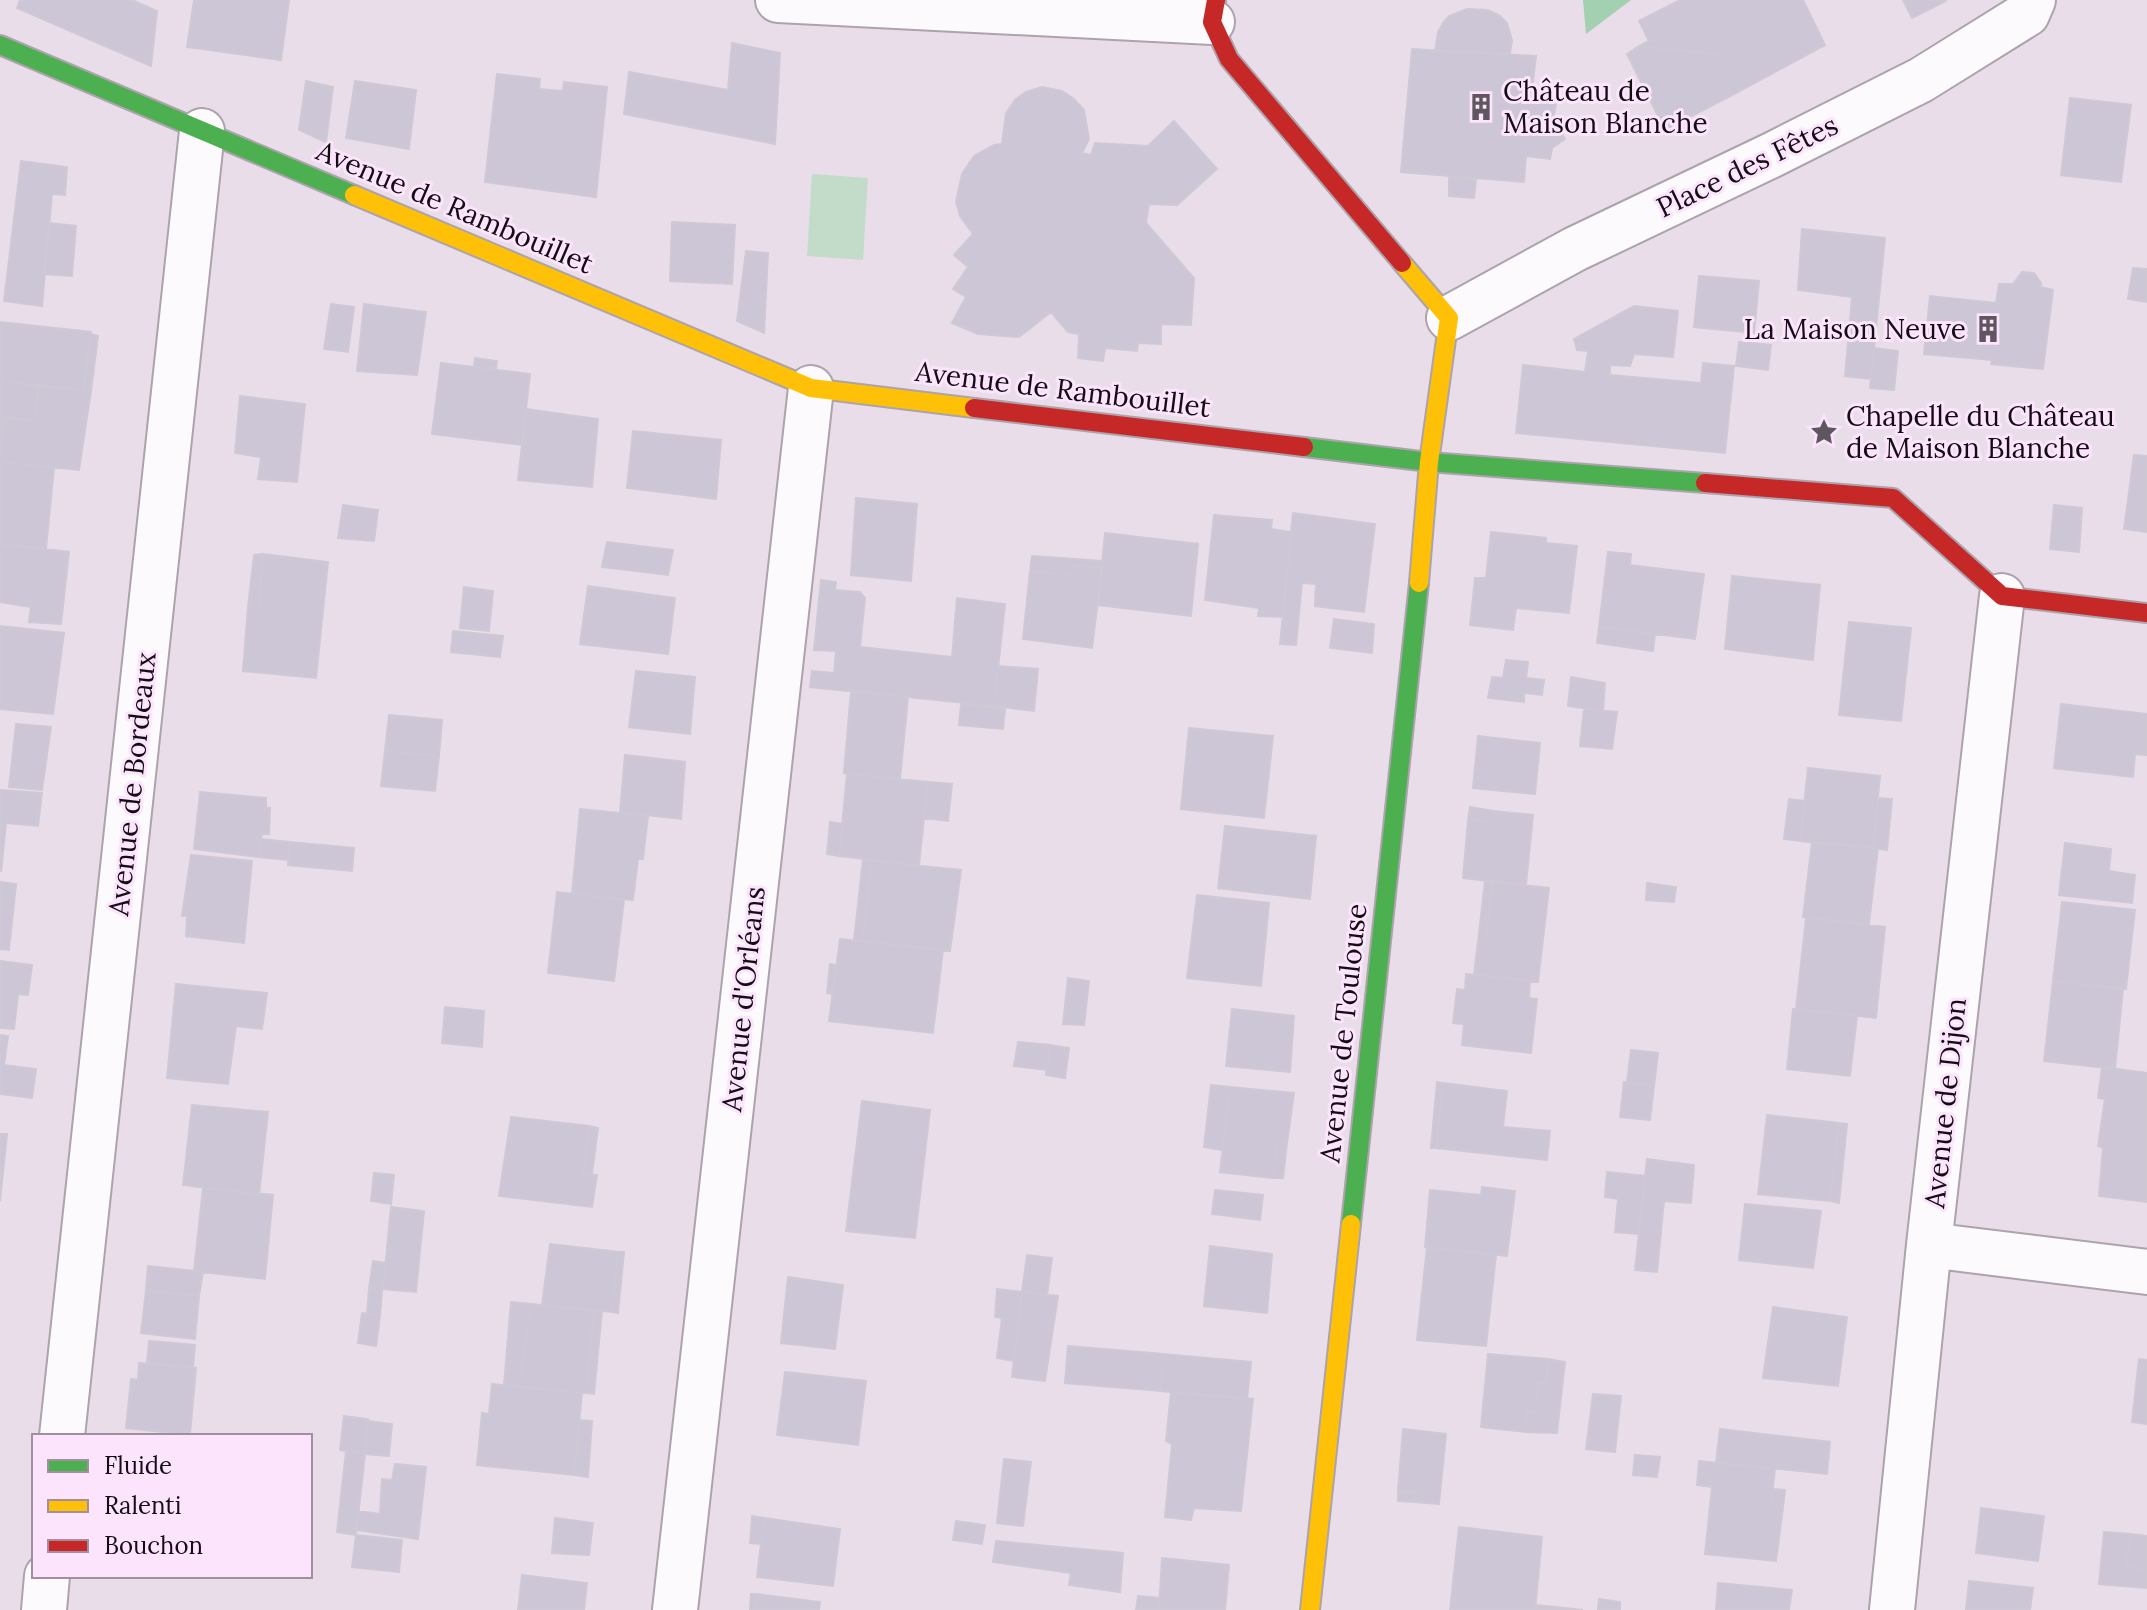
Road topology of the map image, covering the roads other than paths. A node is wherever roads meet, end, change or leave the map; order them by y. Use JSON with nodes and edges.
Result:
{"nodes":[{"id":1,"x":778,"y":0,"type":"edge"},
{"id":2,"x":2033,"y":0,"type":"edge"},
{"id":3,"x":1214,"y":11,"type":"edge"},
{"id":4,"x":0,"y":45,"type":"edge"},
{"id":5,"x":202,"y":131,"type":"junction"},
{"id":6,"x":1449,"y":318,"type":"junction"},
{"id":7,"x":811,"y":388,"type":"junction"},
{"id":8,"x":1429,"y":462,"type":"junction"},
{"id":9,"x":2002,"y":596,"type":"junction"},
{"id":10,"x":2147,"y":613,"type":"edge"},
{"id":11,"x":1929,"y":1245,"type":"junction"},
{"id":12,"x":2147,"y":1272,"type":"edge"},
{"id":13,"x":62,"y":1434,"type":"edge"},
{"id":14,"x":47,"y":1578,"type":"edge"},
{"id":15,"x":44,"y":1610,"type":"edge"},
{"id":16,"x":675,"y":1610,"type":"edge"},
{"id":17,"x":1310,"y":1610,"type":"edge"},
{"id":18,"x":1892,"y":1610,"type":"edge"}],
"edges":[{"from":1,"to":3,"type":"street"},
{"from":2,"to":6,"type":"street","name":"Place des Fêtes"},
{"from":3,"to":6,"type":"street"},
{"from":4,"to":5,"type":"street","name":"Avenue de Rambouillet"},
{"from":5,"to":7,"type":"street","name":"Avenue de Rambouillet"},
{"from":5,"to":13,"type":"street","name":"Avenue de Bordeaux"},
{"from":6,"to":8,"type":"street"},
{"from":7,"to":8,"type":"street","name":"Avenue de Rambouillet"},
{"from":7,"to":16,"type":"street","name":"Avenue d'Orléans"},
{"from":8,"to":9,"type":"street","name":"Avenue de Rambouillet"},
{"from":8,"to":17,"type":"street","name":"Avenue de Toulouse"},
{"from":9,"to":10,"type":"street"},
{"from":9,"to":11,"type":"street","name":"Avenue de Dijon"},
{"from":11,"to":12,"type":"street"},
{"from":11,"to":18,"type":"street","name":"Avenue de Dijon"},
{"from":14,"to":15,"type":"street"}]}
